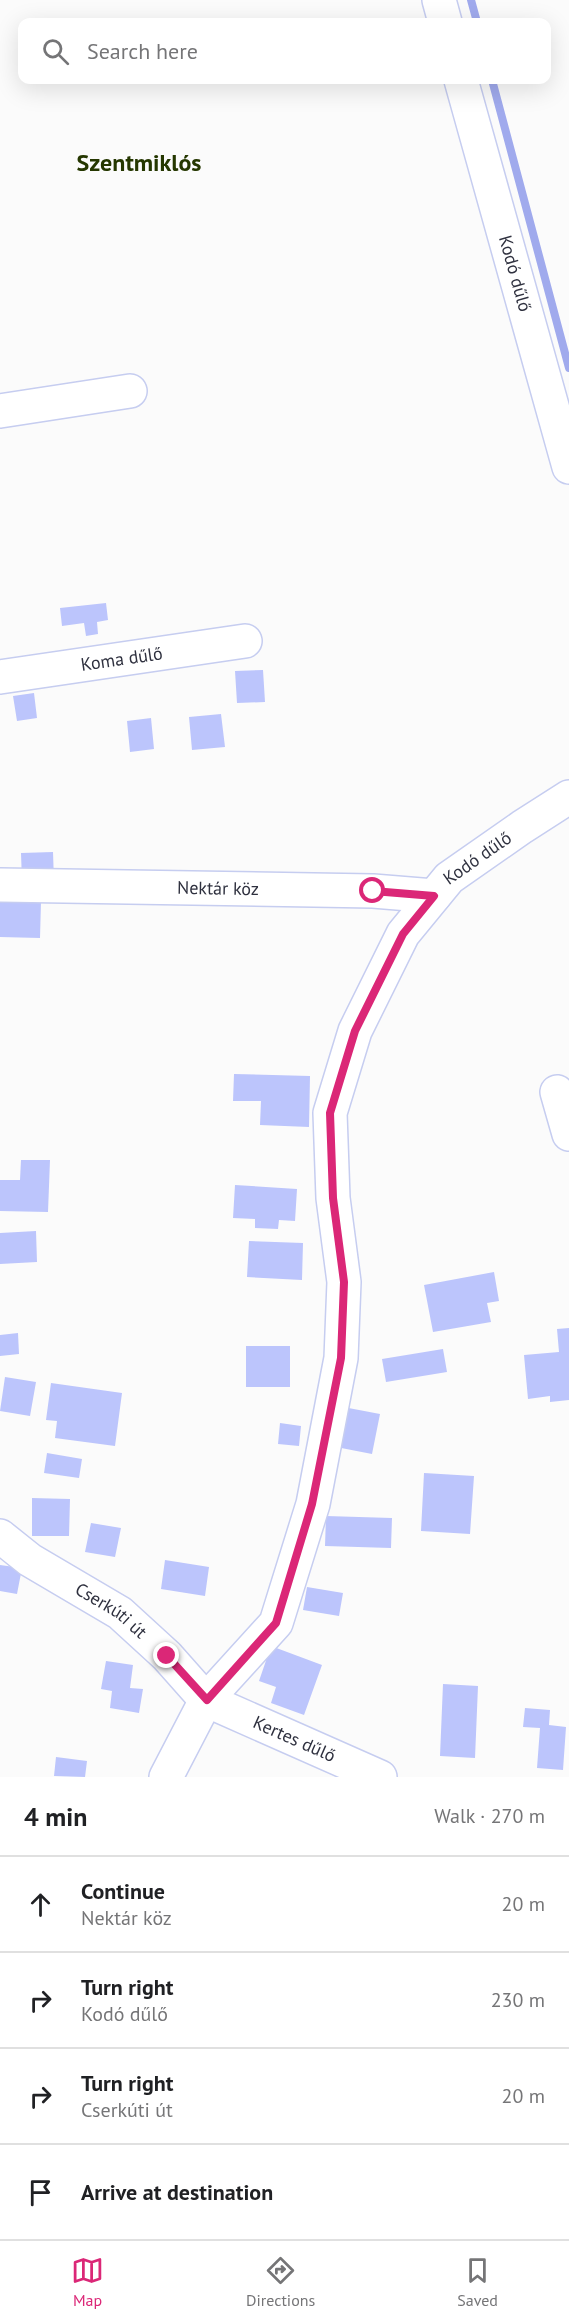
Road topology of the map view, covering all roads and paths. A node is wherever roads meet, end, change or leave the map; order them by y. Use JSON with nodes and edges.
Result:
{"nodes":[{"id":1,"x":439,"y":0,"type":"edge"},
{"id":2,"x":445,"y":18,"type":"edge"},
{"id":3,"x":462,"y":84,"type":"edge"},
{"id":4,"x":130,"y":391,"type":"dead end"},
{"id":5,"x":0,"y":411,"type":"edge"},
{"id":6,"x":569,"y":468,"type":"edge"},
{"id":7,"x":245,"y":641,"type":"dead end"},
{"id":8,"x":0,"y":677,"type":"edge"},
{"id":9,"x":569,"y":798,"type":"edge"},
{"id":10,"x":0,"y":885,"type":"edge"},
{"id":11,"x":434,"y":896,"type":"junction"},
{"id":12,"x":557,"y":1092,"type":"dead end"},
{"id":13,"x":569,"y":1134,"type":"edge"},
{"id":14,"x":0,"y":1536,"type":"edge"},
{"id":15,"x":207,"y":1700,"type":"junction"},
{"id":16,"x":166,"y":1777,"type":"edge"},
{"id":17,"x":380,"y":1777,"type":"edge"}],
"edges":[{"from":1,"to":2,"type":"street"},
{"from":3,"to":6,"type":"street","name":"Kodó dűlő"},
{"from":4,"to":5,"type":"street"},
{"from":7,"to":8,"type":"street","name":"Koma dűlő"},
{"from":9,"to":11,"type":"street","name":"Kodó dűlő"},
{"from":10,"to":11,"type":"street","name":"Nektár köz"},
{"from":11,"to":15,"type":"street","name":"Kodó dűlő"},
{"from":12,"to":13,"type":"street"},
{"from":14,"to":15,"type":"street","name":"Cserkúti út"},
{"from":15,"to":16,"type":"street","name":"Kodó dűlő"},
{"from":15,"to":17,"type":"street","name":"Kertes dűlő"}]}
